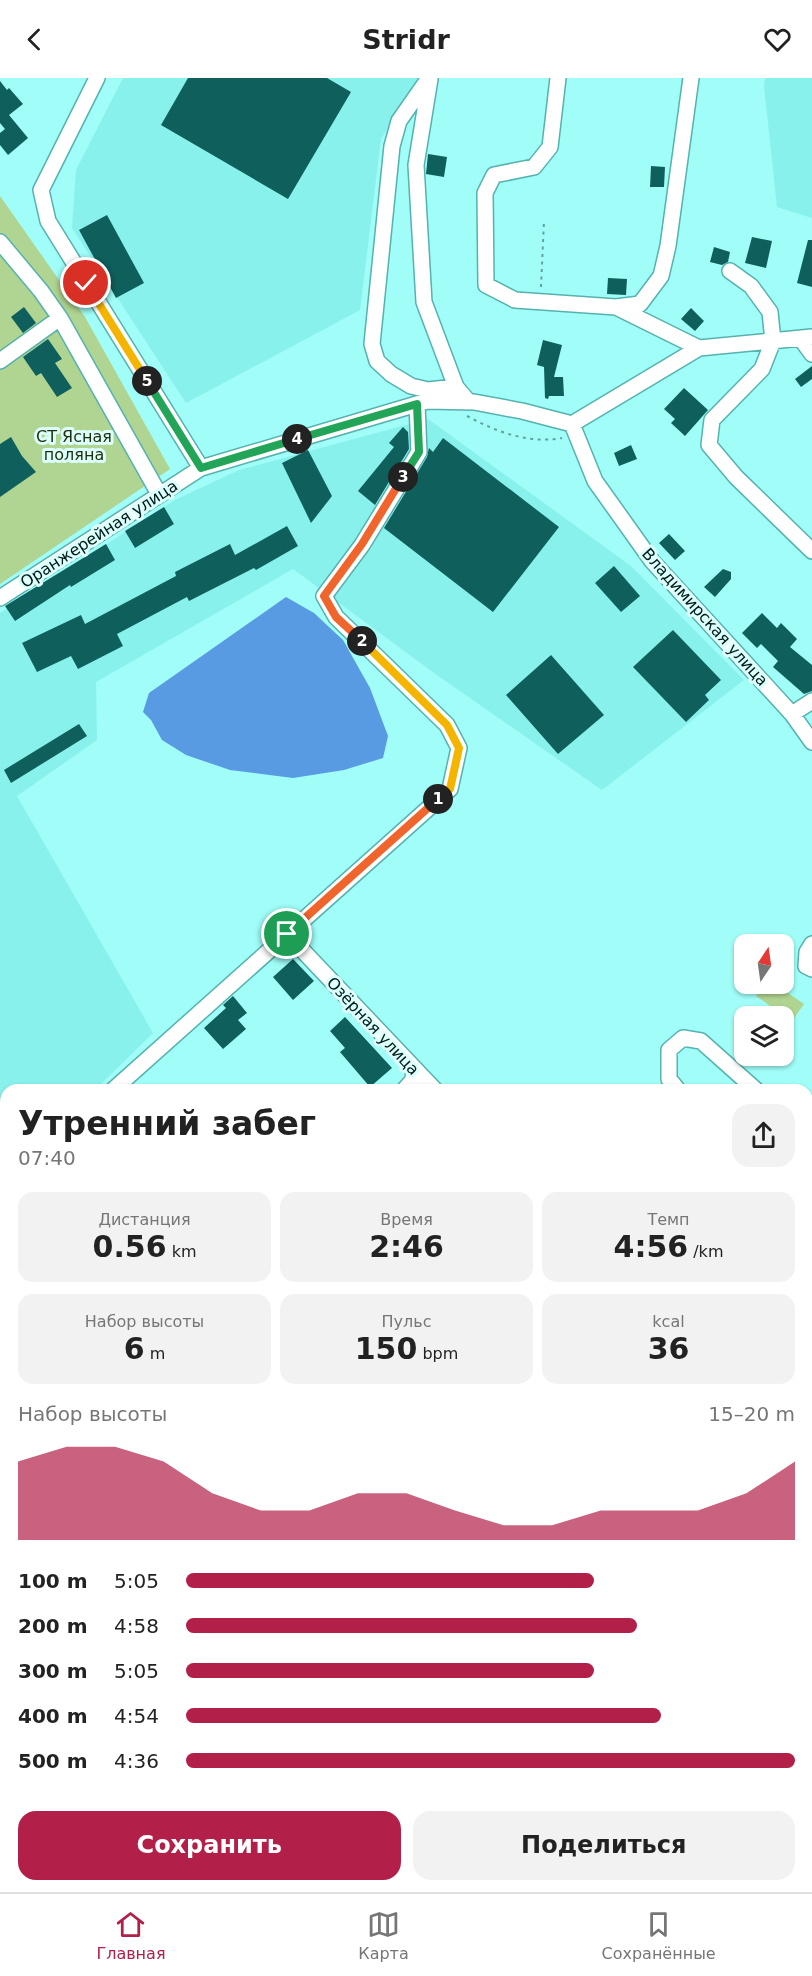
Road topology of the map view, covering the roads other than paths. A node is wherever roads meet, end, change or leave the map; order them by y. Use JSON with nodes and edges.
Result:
{"nodes":[{"id":1,"x":97,"y":78,"type":"edge"},
{"id":2,"x":429,"y":78,"type":"edge"},
{"id":3,"x":558,"y":78,"type":"edge"},
{"id":4,"x":691,"y":78,"type":"edge"},
{"id":5,"x":0,"y":242,"type":"edge"},
{"id":6,"x":730,"y":272,"type":"dead end"},
{"id":7,"x":616,"y":306,"type":"junction"},
{"id":8,"x":60,"y":318,"type":"junction"},
{"id":9,"x":807,"y":338,"type":"edge"},
{"id":10,"x":773,"y":341,"type":"junction"},
{"id":11,"x":699,"y":348,"type":"junction"},
{"id":12,"x":812,"y":354,"type":"edge"},
{"id":13,"x":0,"y":361,"type":"edge"},
{"id":14,"x":456,"y":387,"type":"junction"},
{"id":15,"x":417,"y":404,"type":"junction"},
{"id":16,"x":467,"y":408,"type":"junction"},
{"id":17,"x":574,"y":430,"type":"junction"},
{"id":18,"x":201,"y":468,"type":"junction"},
{"id":19,"x":159,"y":494,"type":"junction"},
{"id":20,"x":812,"y":551,"type":"edge"},
{"id":21,"x":0,"y":598,"type":"edge"},
{"id":22,"x":812,"y":700,"type":"edge"},
{"id":23,"x":792,"y":714,"type":"junction"},
{"id":24,"x":812,"y":742,"type":"edge"},
{"id":25,"x":287,"y":934,"type":"junction"},
{"id":26,"x":812,"y":944,"type":"edge"},
{"id":27,"x":812,"y":969,"type":"edge"},
{"id":28,"x":414,"y":1068,"type":"junction"},
{"id":29,"x":120,"y":1084,"type":"edge"},
{"id":30,"x":410,"y":1084,"type":"edge"},
{"id":31,"x":429,"y":1084,"type":"edge"},
{"id":32,"x":674,"y":1084,"type":"edge"},
{"id":33,"x":749,"y":1084,"type":"edge"}],
"edges":[{"from":1,"to":18,"type":"street"},
{"from":2,"to":14,"type":"street"},
{"from":2,"to":14,"type":"street"},
{"from":3,"to":7,"type":"street"},
{"from":4,"to":7,"type":"street"},
{"from":5,"to":8,"type":"street"},
{"from":6,"to":10,"type":"street"},
{"from":7,"to":11,"type":"street"},
{"from":8,"to":13,"type":"street"},
{"from":8,"to":19,"type":"street"},
{"from":9,"to":10,"type":"street"},
{"from":9,"to":12,"type":"street"},
{"from":10,"to":11,"type":"street"},
{"from":10,"to":20,"type":"street"},
{"from":11,"to":17,"type":"street"},
{"from":14,"to":16,"type":"street"},
{"from":15,"to":16,"type":"street","name":"Оранжерейная улица"},
{"from":15,"to":18,"type":"street","name":"Оранжерейная улица"},
{"from":15,"to":25,"type":"street"},
{"from":16,"to":17,"type":"street","name":"Оранжерейная улица"},
{"from":17,"to":23,"type":"street","name":"Владимирская улица"},
{"from":18,"to":19,"type":"street","name":"Оранжерейная улица"},
{"from":19,"to":21,"type":"street","name":"Оранжерейная улица"},
{"from":22,"to":23,"type":"street"},
{"from":23,"to":24,"type":"street","name":"Владимирская улица"},
{"from":25,"to":28,"type":"street","name":"Озёрная улица"},
{"from":25,"to":29,"type":"street"},
{"from":26,"to":27,"type":"street"},
{"from":28,"to":30,"type":"street"},
{"from":28,"to":31,"type":"street","name":"Озёрная улица"},
{"from":32,"to":33,"type":"street"}]}
